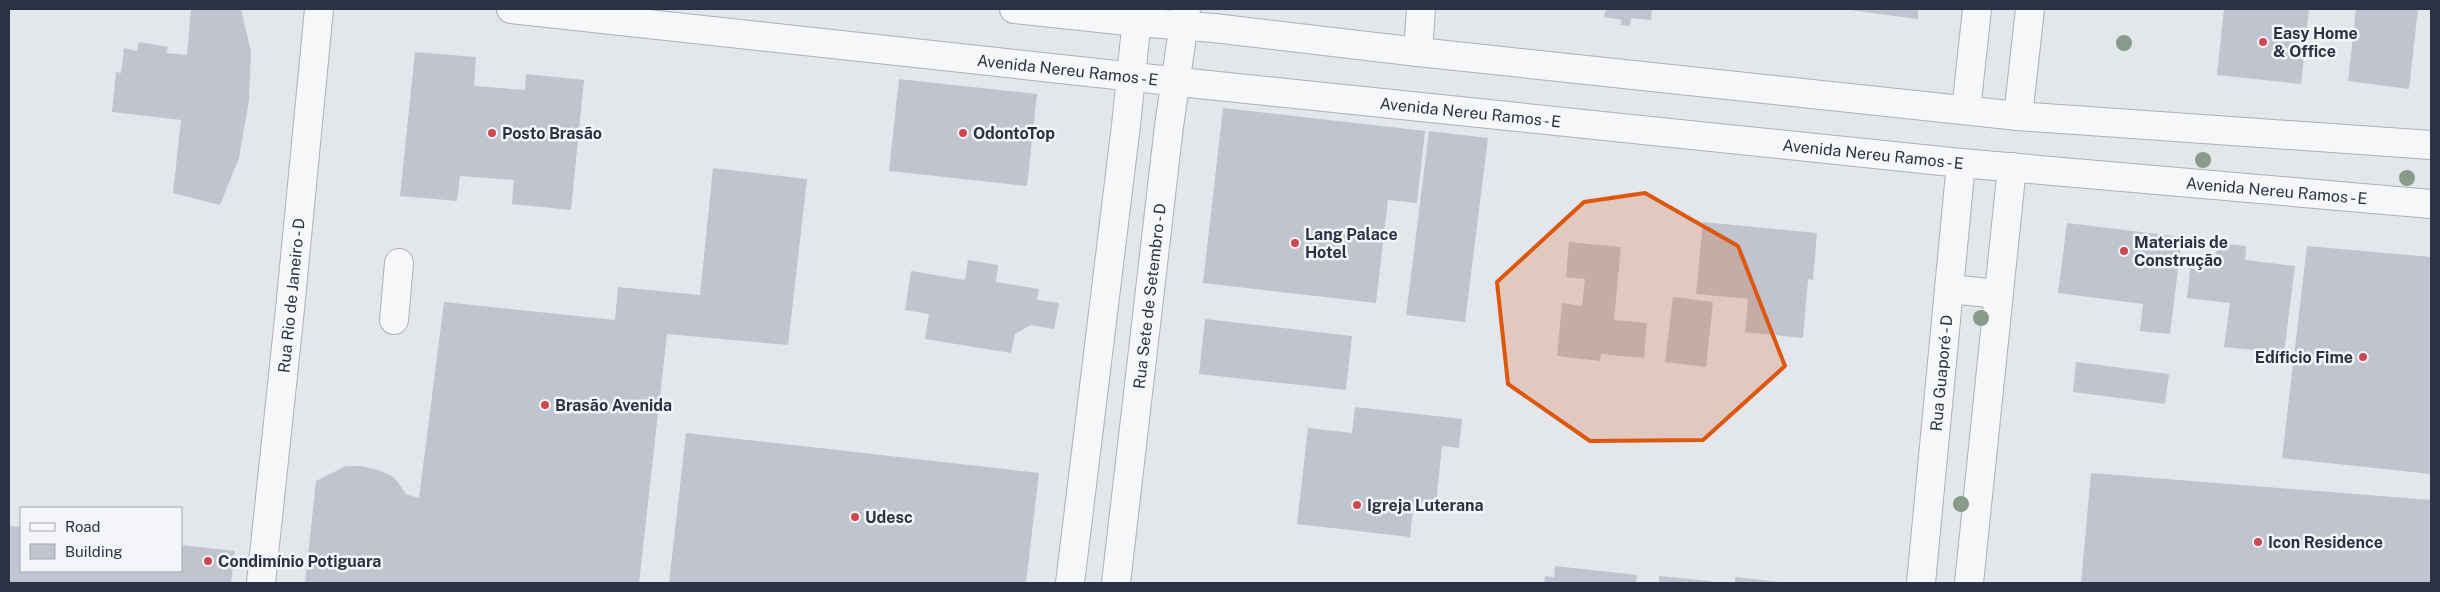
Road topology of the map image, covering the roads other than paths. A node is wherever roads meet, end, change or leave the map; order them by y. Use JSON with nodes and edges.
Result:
{"nodes":[{"id":1,"x":319,"y":9,"type":"edge"},
{"id":2,"x":511,"y":9,"type":"edge"},
{"id":3,"x":1014,"y":9,"type":"edge"},
{"id":4,"x":1421,"y":9,"type":"edge"},
{"id":5,"x":1977,"y":9,"type":"edge"},
{"id":6,"x":2030,"y":9,"type":"edge"},
{"id":7,"x":1137,"y":15,"type":"edge"},
{"id":8,"x":1185,"y":17,"type":"edge"},
{"id":9,"x":1418,"y":52,"type":"junction"},
{"id":10,"x":1131,"y":76,"type":"junction"},
{"id":11,"x":1176,"y":81,"type":"junction"},
{"id":12,"x":1966,"y":110,"type":"junction"},
{"id":13,"x":2018,"y":116,"type":"junction"},
{"id":14,"x":2431,"y":145,"type":"edge"},
{"id":15,"x":1961,"y":163,"type":"junction"},
{"id":16,"x":2012,"y":168,"type":"junction"},
{"id":17,"x":2431,"y":204,"type":"edge"},
{"id":18,"x":400,"y":263,"type":"dead end"},
{"id":19,"x":1949,"y":289,"type":"junction"},
{"id":20,"x":1999,"y":294,"type":"junction"},
{"id":21,"x":394,"y":320,"type":"dead end"},
{"id":22,"x":261,"y":583,"type":"edge"},
{"id":23,"x":1070,"y":583,"type":"edge"},
{"id":24,"x":1116,"y":583,"type":"edge"},
{"id":25,"x":1921,"y":583,"type":"edge"},
{"id":26,"x":1969,"y":583,"type":"edge"}],
"edges":[{"from":1,"to":22,"type":"street","name":"Rua Rio de Janeiro - D"},
{"from":2,"to":10,"type":"street","name":"Avenida Nereu Ramos - E"},
{"from":3,"to":7,"type":"street"},
{"from":4,"to":9,"type":"street"},
{"from":5,"to":12,"type":"street"},
{"from":6,"to":13,"type":"street"},
{"from":7,"to":8,"type":"street"},
{"from":7,"to":10,"type":"street"},
{"from":8,"to":9,"type":"street"},
{"from":8,"to":11,"type":"street","name":"Rua Sete de Setembro - D"},
{"from":9,"to":12,"type":"street"},
{"from":10,"to":11,"type":"street","name":"Avenida Nereu Ramos - E"},
{"from":10,"to":23,"type":"street"},
{"from":11,"to":15,"type":"street","name":"Avenida Nereu Ramos - E"},
{"from":11,"to":24,"type":"street","name":"Rua Sete de Setembro - D"},
{"from":12,"to":13,"type":"street"},
{"from":13,"to":14,"type":"street"},
{"from":15,"to":16,"type":"street","name":"Avenida Nereu Ramos - E"},
{"from":15,"to":19,"type":"street","name":"Rua Guaporé - D"},
{"from":16,"to":17,"type":"street","name":"Avenida Nereu Ramos - E"},
{"from":16,"to":20,"type":"street"},
{"from":18,"to":21,"type":"street"},
{"from":19,"to":20,"type":"street"},
{"from":19,"to":25,"type":"street","name":"Rua Guaporé - D"},
{"from":20,"to":26,"type":"street"}]}
